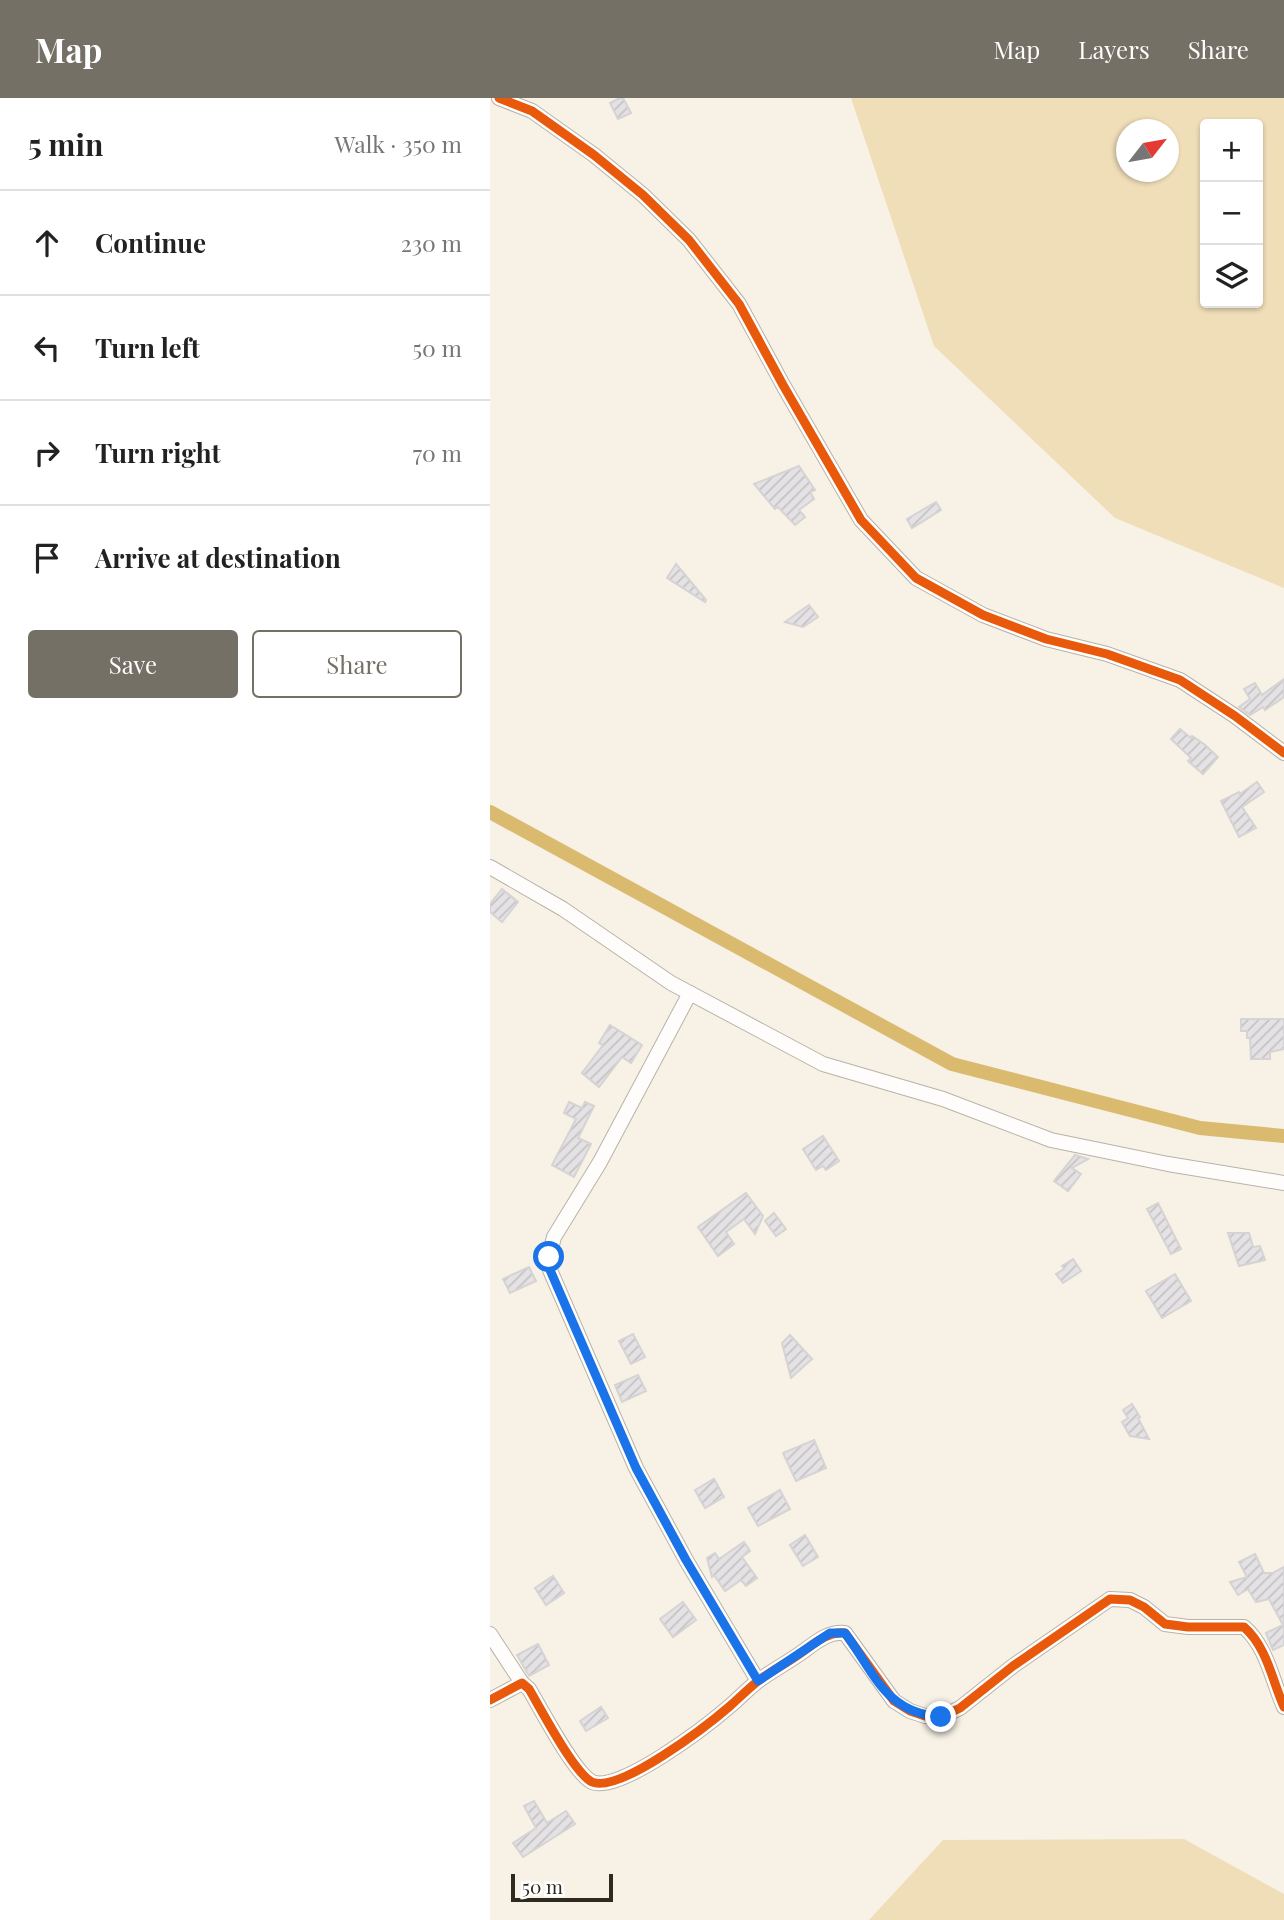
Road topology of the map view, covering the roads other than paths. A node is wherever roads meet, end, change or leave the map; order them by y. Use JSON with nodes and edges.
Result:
{"nodes":[{"id":1,"x":499,"y":98,"type":"edge"},
{"id":2,"x":1284,"y":753,"type":"edge"},
{"id":3,"x":490,"y":867,"type":"edge"},
{"id":4,"x":690,"y":993,"type":"junction"},
{"id":5,"x":1284,"y":1183,"type":"edge"},
{"id":6,"x":490,"y":1634,"type":"edge"},
{"id":7,"x":758,"y":1681,"type":"junction"},
{"id":8,"x":522,"y":1683,"type":"junction"},
{"id":9,"x":490,"y":1700,"type":"edge"},
{"id":10,"x":1284,"y":1707,"type":"edge"}],
"edges":[{"from":1,"to":2,"type":"street"},
{"from":3,"to":4,"type":"street"},
{"from":4,"to":5,"type":"street"},
{"from":4,"to":7,"type":"street"},
{"from":6,"to":8,"type":"street"},
{"from":7,"to":8,"type":"street"},
{"from":7,"to":10,"type":"street"},
{"from":8,"to":9,"type":"street"}]}
